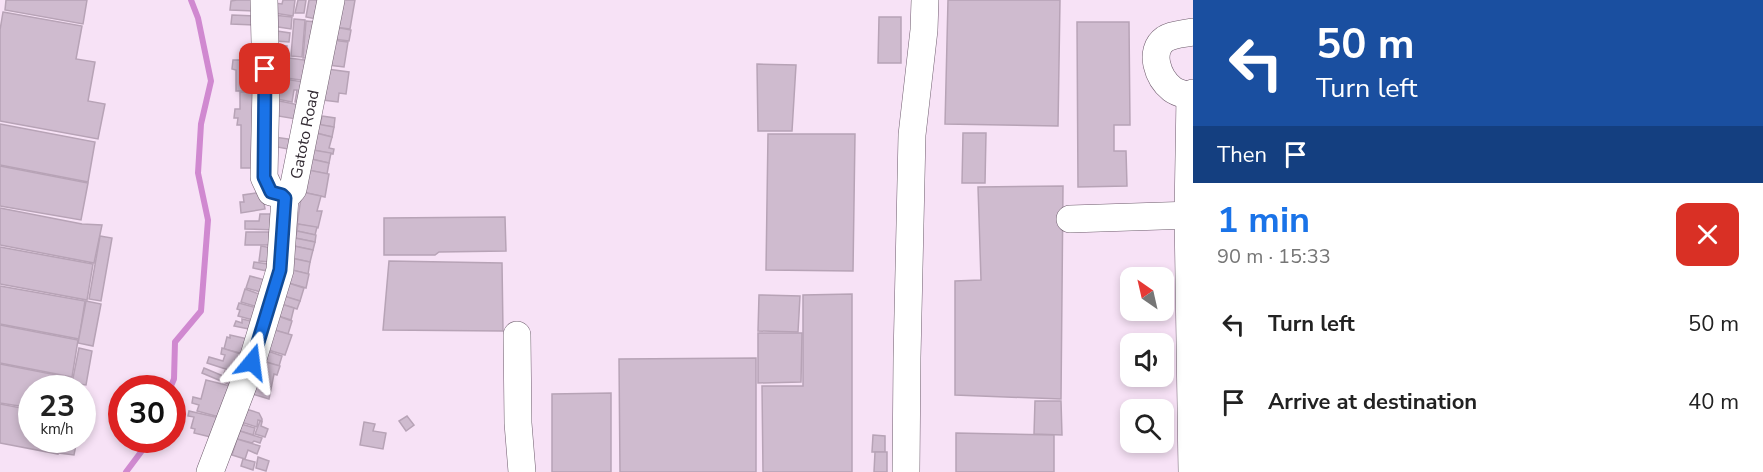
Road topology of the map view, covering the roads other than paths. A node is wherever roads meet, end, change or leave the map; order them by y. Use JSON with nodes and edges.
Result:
{"nodes":[{"id":1,"x":264,"y":0,"type":"edge"},
{"id":2,"x":331,"y":0,"type":"edge"},
{"id":3,"x":925,"y":0,"type":"edge"},
{"id":4,"x":1193,"y":32,"type":"edge"},
{"id":5,"x":1191,"y":95,"type":"edge"},
{"id":6,"x":285,"y":198,"type":"junction"},
{"id":7,"x":1191,"y":214,"type":"edge"},
{"id":8,"x":1070,"y":219,"type":"dead end"},
{"id":9,"x":1191,"y":307,"type":"edge"},
{"id":10,"x":517,"y":335,"type":"dead end"},
{"id":11,"x":210,"y":472,"type":"edge"},
{"id":12,"x":522,"y":472,"type":"edge"},
{"id":13,"x":906,"y":472,"type":"edge"},
{"id":14,"x":1192,"y":472,"type":"edge"}],
"edges":[{"from":1,"to":6,"type":"street"},
{"from":2,"to":6,"type":"street","name":"Gatoto Road"},
{"from":3,"to":13,"type":"street"},
{"from":4,"to":5,"type":"street"},
{"from":5,"to":7,"type":"street"},
{"from":6,"to":11,"type":"street","name":"Gatoto Road"},
{"from":7,"to":8,"type":"street"},
{"from":7,"to":9,"type":"street"},
{"from":9,"to":14,"type":"street"},
{"from":10,"to":12,"type":"street"}]}
